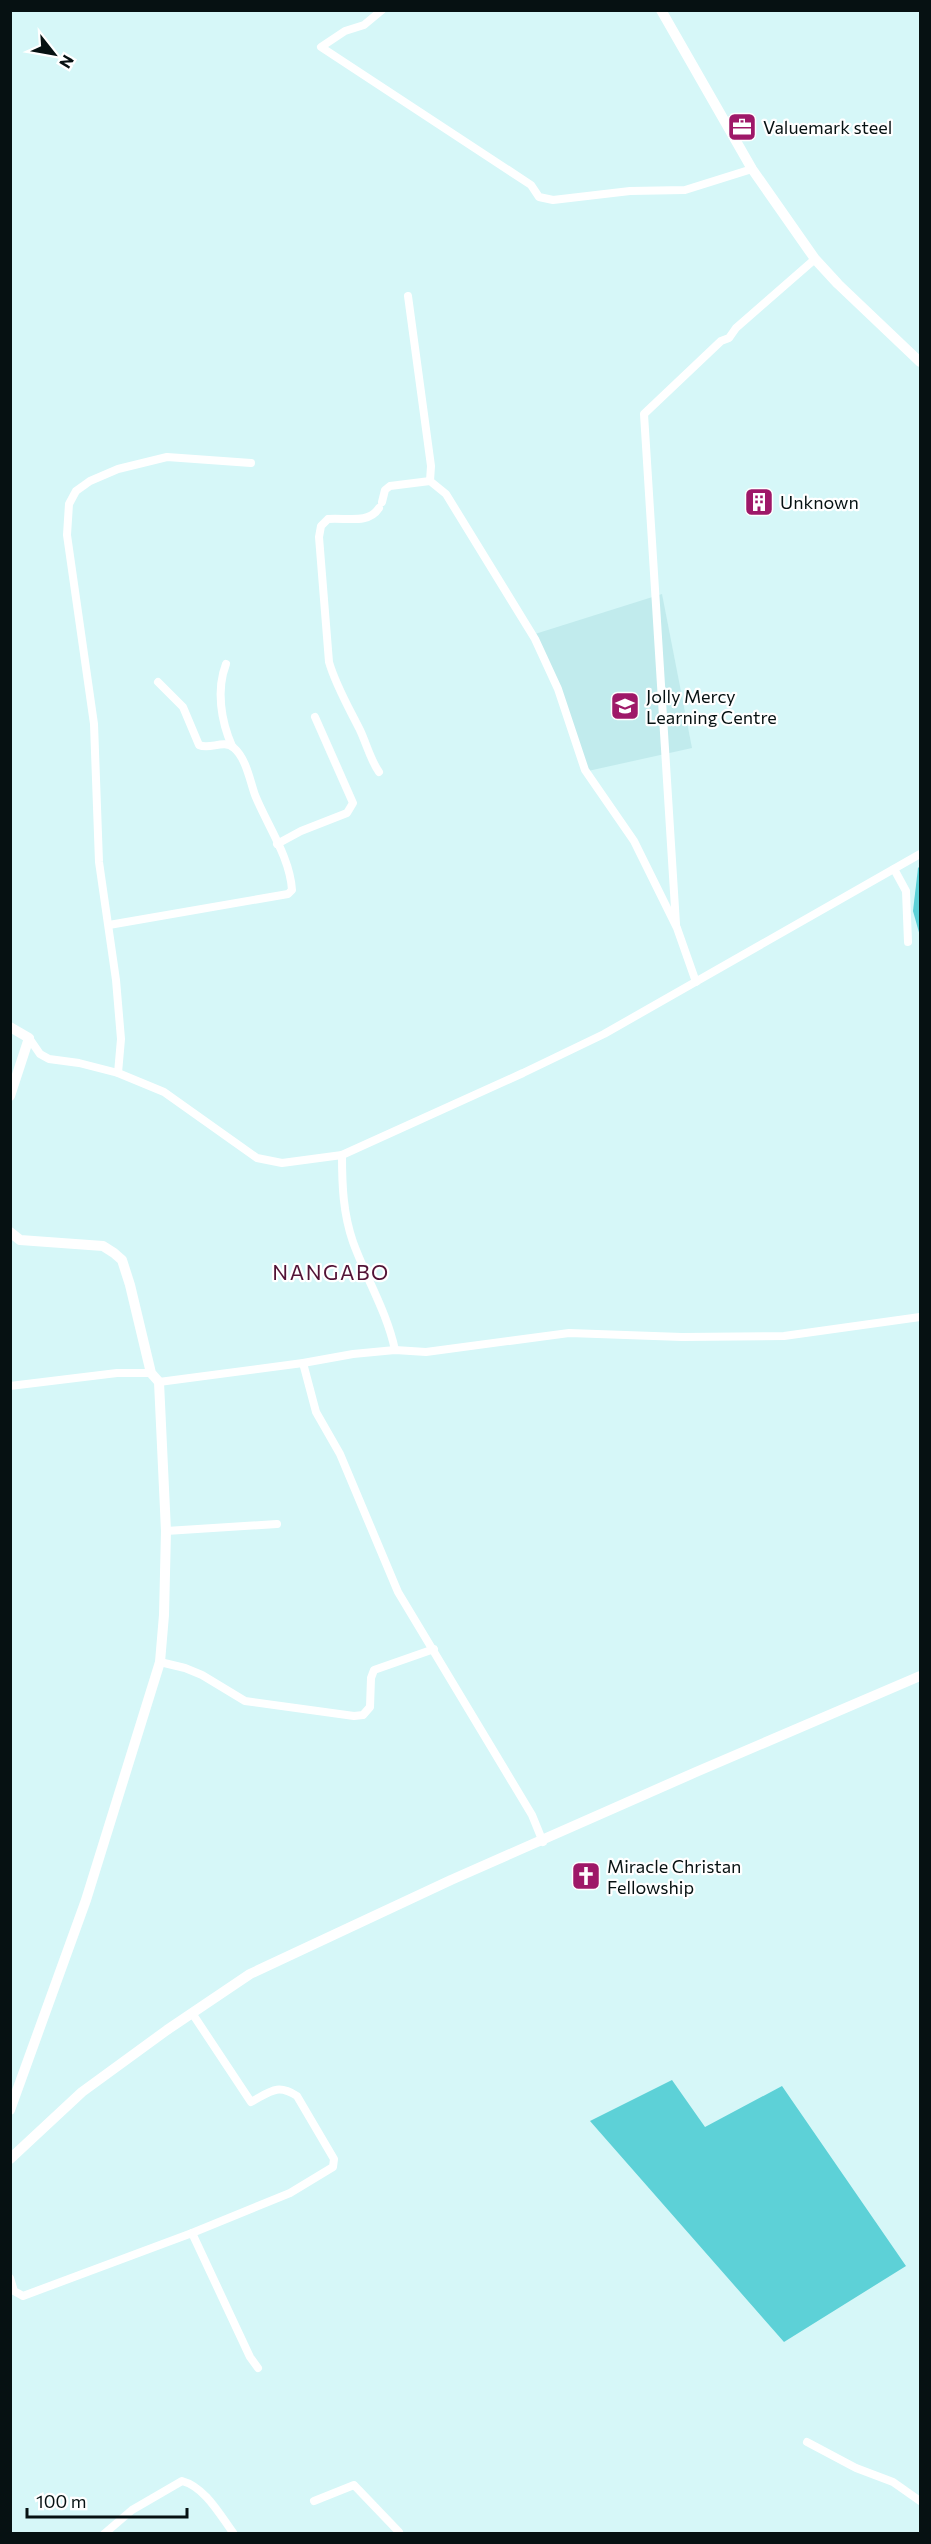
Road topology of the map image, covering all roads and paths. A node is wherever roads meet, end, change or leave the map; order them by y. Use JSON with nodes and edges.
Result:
{"nodes":[{"id":1,"x":382,"y":10,"type":"edge"},
{"id":2,"x":666,"y":12,"type":"edge"},
{"id":3,"x":752,"y":169,"type":"junction"},
{"id":4,"x":815,"y":259,"type":"junction"},
{"id":5,"x":408,"y":296,"type":"dead end"},
{"id":6,"x":921,"y":362,"type":"edge"},
{"id":7,"x":251,"y":463,"type":"dead end"},
{"id":8,"x":430,"y":482,"type":"junction"},
{"id":9,"x":225,"y":664,"type":"dead end"},
{"id":10,"x":158,"y":682,"type":"dead end"},
{"id":11,"x":315,"y":717,"type":"dead end"},
{"id":12,"x":232,"y":746,"type":"junction"},
{"id":13,"x":379,"y":772,"type":"dead end"},
{"id":14,"x":277,"y":844,"type":"junction"},
{"id":15,"x":921,"y":854,"type":"edge"},
{"id":16,"x":894,"y":869,"type":"junction"},
{"id":17,"x":109,"y":925,"type":"junction"},
{"id":18,"x":677,"y":928,"type":"junction"},
{"id":19,"x":908,"y":942,"type":"dead end"},
{"id":20,"x":696,"y":982,"type":"junction"},
{"id":21,"x":10,"y":1027,"type":"edge"},
{"id":22,"x":28,"y":1038,"type":"junction"},
{"id":23,"x":118,"y":1072,"type":"junction"},
{"id":24,"x":10,"y":1096,"type":"edge"},
{"id":25,"x":342,"y":1155,"type":"junction"},
{"id":26,"x":10,"y":1232,"type":"edge"},
{"id":27,"x":921,"y":1317,"type":"edge"},
{"id":28,"x":395,"y":1350,"type":"junction"},
{"id":29,"x":303,"y":1363,"type":"junction"},
{"id":30,"x":155,"y":1378,"type":"junction"},
{"id":31,"x":10,"y":1386,"type":"edge"},
{"id":32,"x":277,"y":1524,"type":"dead end"},
{"id":33,"x":166,"y":1531,"type":"junction"},
{"id":34,"x":434,"y":1649,"type":"junction"},
{"id":35,"x":160,"y":1662,"type":"junction"},
{"id":36,"x":921,"y":1676,"type":"edge"},
{"id":37,"x":543,"y":1842,"type":"junction"},
{"id":38,"x":192,"y":2013,"type":"junction"},
{"id":39,"x":10,"y":2110,"type":"edge"},
{"id":40,"x":10,"y":2159,"type":"edge"},
{"id":41,"x":192,"y":2233,"type":"junction"},
{"id":42,"x":10,"y":2278,"type":"edge"},
{"id":43,"x":258,"y":2368,"type":"dead end"},
{"id":44,"x":807,"y":2442,"type":"dead end"},
{"id":45,"x":314,"y":2501,"type":"dead end"},
{"id":46,"x":921,"y":2501,"type":"edge"},
{"id":47,"x":399,"y":2533,"type":"edge"},
{"id":48,"x":104,"y":2534,"type":"edge"},
{"id":49,"x":234,"y":2534,"type":"edge"}],
"edges":[{"from":1,"to":3,"type":"street"},
{"from":2,"to":3,"type":"street"},
{"from":3,"to":4,"type":"street"},
{"from":4,"to":6,"type":"street"},
{"from":4,"to":18,"type":"street"},
{"from":5,"to":8,"type":"street"},
{"from":7,"to":17,"type":"street"},
{"from":8,"to":13,"type":"street"},
{"from":8,"to":18,"type":"street"},
{"from":9,"to":12,"type":"street"},
{"from":10,"to":12,"type":"street"},
{"from":11,"to":14,"type":"street"},
{"from":12,"to":14,"type":"street"},
{"from":14,"to":17,"type":"street"},
{"from":15,"to":16,"type":"street"},
{"from":16,"to":19,"type":"street"},
{"from":16,"to":20,"type":"street"},
{"from":17,"to":23,"type":"street"},
{"from":18,"to":20,"type":"street"},
{"from":20,"to":25,"type":"street"},
{"from":21,"to":22,"type":"street"},
{"from":22,"to":23,"type":"street"},
{"from":22,"to":24,"type":"street"},
{"from":23,"to":25,"type":"street"},
{"from":25,"to":28,"type":"street"},
{"from":26,"to":30,"type":"street"},
{"from":27,"to":28,"type":"street"},
{"from":28,"to":29,"type":"street"},
{"from":29,"to":30,"type":"street"},
{"from":29,"to":34,"type":"street"},
{"from":30,"to":31,"type":"street"},
{"from":30,"to":33,"type":"street"},
{"from":32,"to":33,"type":"street"},
{"from":33,"to":35,"type":"street"},
{"from":34,"to":35,"type":"street"},
{"from":34,"to":37,"type":"street"},
{"from":35,"to":39,"type":"street"},
{"from":36,"to":37,"type":"street"},
{"from":37,"to":38,"type":"street"},
{"from":38,"to":40,"type":"street"},
{"from":38,"to":41,"type":"street"},
{"from":41,"to":42,"type":"street"},
{"from":41,"to":43,"type":"street"},
{"from":44,"to":46,"type":"street"},
{"from":45,"to":47,"type":"street"},
{"from":48,"to":49,"type":"street"}]}
